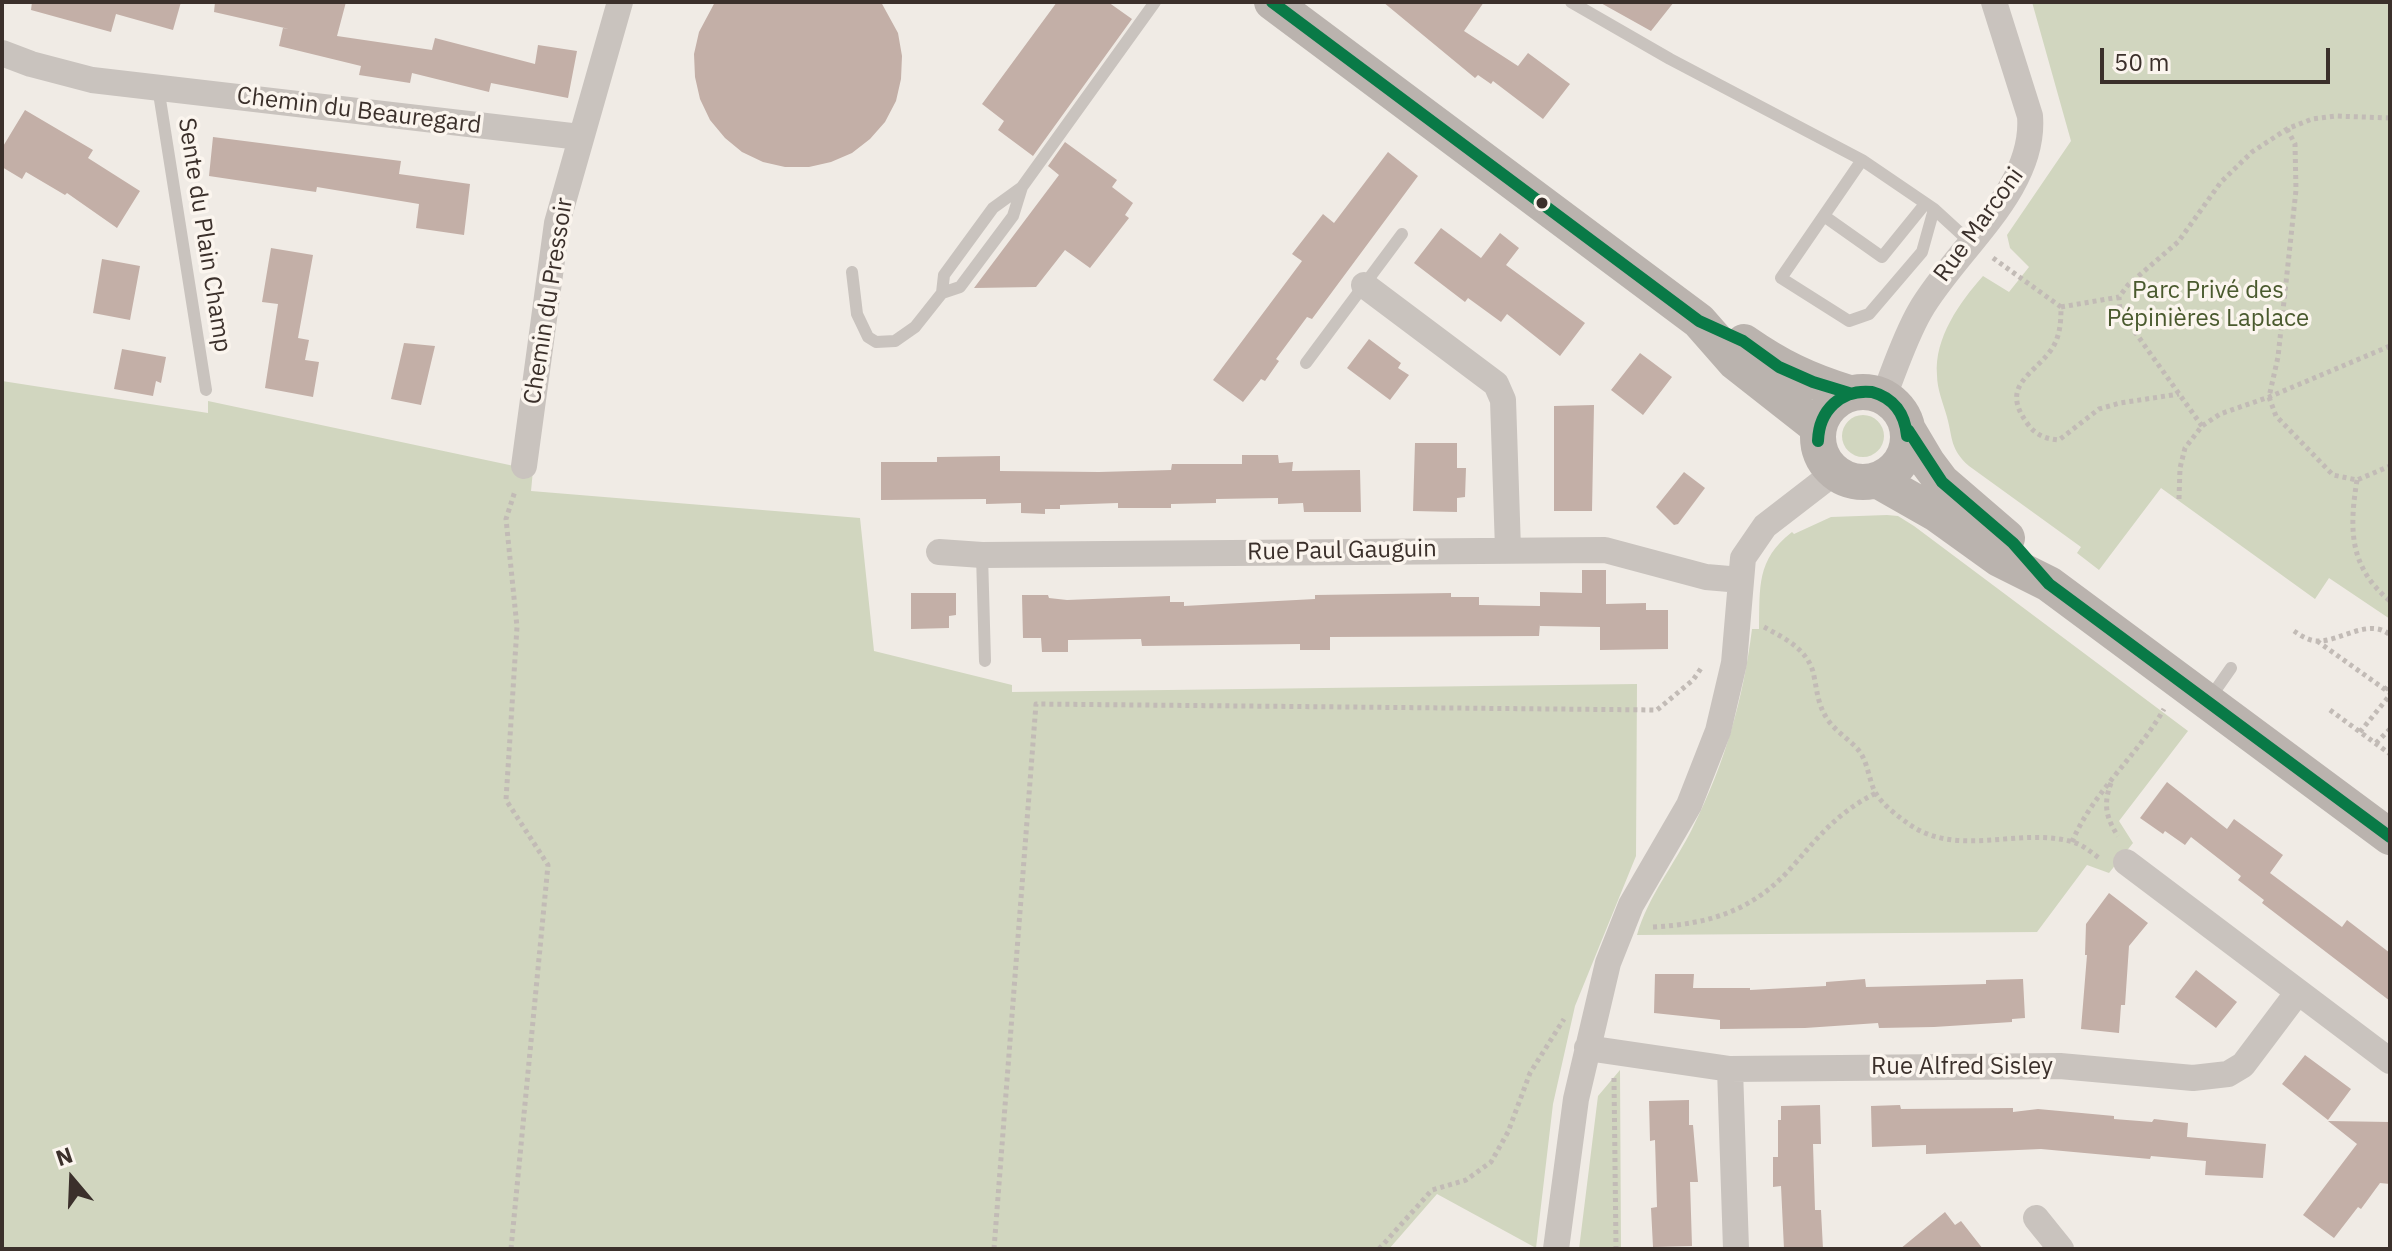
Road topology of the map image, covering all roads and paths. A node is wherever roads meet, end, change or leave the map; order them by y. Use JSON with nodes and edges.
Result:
{"nodes":[{"id":1,"x":620,"y":2,"type":"edge"},
{"id":2,"x":1155,"y":2,"type":"edge"},
{"id":3,"x":1272,"y":2,"type":"edge"},
{"id":4,"x":1571,"y":2,"type":"edge"},
{"id":5,"x":1994,"y":2,"type":"edge"},
{"id":6,"x":2,"y":53,"type":"edge"},
{"id":7,"x":158,"y":87,"type":"junction"},
{"id":8,"x":2390,"y":118,"type":"edge"},
{"id":9,"x":2287,"y":129,"type":"junction"},
{"id":10,"x":580,"y":137,"type":"junction"},
{"id":11,"x":1862,"y":160,"type":"junction"},
{"id":12,"x":1022,"y":187,"type":"junction"},
{"id":13,"x":1929,"y":206,"type":"junction"},
{"id":14,"x":1824,"y":216,"type":"junction"},
{"id":15,"x":1402,"y":234,"type":"dead end"},
{"id":16,"x":1970,"y":242,"type":"junction"},
{"id":17,"x":852,"y":272,"type":"dead end"},
{"id":18,"x":1364,"y":285,"type":"junction"},
{"id":19,"x":942,"y":293,"type":"junction"},
{"id":20,"x":2119,"y":297,"type":"junction"},
{"id":21,"x":2061,"y":307,"type":"junction"},
{"id":22,"x":1699,"y":321,"type":"junction"},
{"id":23,"x":2390,"y":346,"type":"edge"},
{"id":24,"x":1306,"y":363,"type":"dead end"},
{"id":25,"x":206,"y":390,"type":"dead end"},
{"id":26,"x":2179,"y":394,"type":"junction"},
{"id":27,"x":1866,"y":395,"type":"junction"},
{"id":28,"x":2269,"y":397,"type":"junction"},
{"id":29,"x":2202,"y":426,"type":"junction"},
{"id":30,"x":1819,"y":428,"type":"junction"},
{"id":31,"x":1908,"y":430,"type":"junction"},
{"id":32,"x":524,"y":466,"type":"joint"},
{"id":33,"x":2390,"y":466,"type":"edge"},
{"id":34,"x":1835,"y":472,"type":"junction"},
{"id":35,"x":1877,"y":480,"type":"junction"},
{"id":36,"x":2357,"y":480,"type":"junction"},
{"id":37,"x":2179,"y":499,"type":"dead end"},
{"id":38,"x":1508,"y":549,"type":"junction"},
{"id":39,"x":939,"y":552,"type":"dead end"},
{"id":40,"x":982,"y":555,"type":"junction"},
{"id":41,"x":1741,"y":580,"type":"junction"},
{"id":42,"x":2049,"y":584,"type":"junction"},
{"id":43,"x":2390,"y":601,"type":"edge"},
{"id":44,"x":1759,"y":625,"type":"dead end"},
{"id":45,"x":2294,"y":631,"type":"dead end"},
{"id":46,"x":2390,"y":635,"type":"edge"},
{"id":47,"x":2317,"y":641,"type":"junction"},
{"id":48,"x":1710,"y":657,"type":"dead end"},
{"id":49,"x":985,"y":661,"type":"dead end"},
{"id":50,"x":2231,"y":668,"type":"dead end"},
{"id":51,"x":2390,"y":683,"type":"edge"},
{"id":52,"x":2388,"y":693,"type":"edge"},
{"id":53,"x":2208,"y":702,"type":"junction"},
{"id":54,"x":2165,"y":708,"type":"dead end"},
{"id":55,"x":2330,"y":710,"type":"dead end"},
{"id":56,"x":2390,"y":729,"type":"edge"},
{"id":57,"x":2360,"y":732,"type":"junction"},
{"id":58,"x":2376,"y":743,"type":"junction"},
{"id":59,"x":2390,"y":754,"type":"edge"},
{"id":60,"x":2111,"y":783,"type":"junction"},
{"id":61,"x":1876,"y":793,"type":"junction"},
{"id":62,"x":2390,"y":837,"type":"edge"},
{"id":63,"x":2072,"y":842,"type":"junction"},
{"id":64,"x":2126,"y":862,"type":"junction"},
{"id":65,"x":1640,"y":927,"type":"dead end"},
{"id":66,"x":2298,"y":992,"type":"junction"},
{"id":67,"x":1574,"y":1008,"type":"dead end"},
{"id":68,"x":1587,"y":1048,"type":"junction"},
{"id":69,"x":2390,"y":1061,"type":"edge"},
{"id":70,"x":1730,"y":1069,"type":"junction"},
{"id":71,"x":2036,"y":1218,"type":"dead end"},
{"id":72,"x":511,"y":1249,"type":"edge"},
{"id":73,"x":994,"y":1249,"type":"edge"},
{"id":74,"x":1379,"y":1249,"type":"edge"},
{"id":75,"x":1556,"y":1249,"type":"edge"},
{"id":76,"x":1616,"y":1249,"type":"edge"},
{"id":77,"x":1736,"y":1249,"type":"edge"},
{"id":78,"x":2061,"y":1249,"type":"edge"}],
"edges":[{"from":1,"to":10,"type":"street"},
{"from":2,"to":12,"type":"lane"},
{"from":3,"to":22,"type":"main road"},
{"from":4,"to":11,"type":"lane"},
{"from":5,"to":16,"type":"street","name":"Rue Marconi"},
{"from":6,"to":7,"type":"street","name":"Chemin du Beauregard"},
{"from":7,"to":10,"type":"street","name":"Chemin du Beauregard"},
{"from":7,"to":25,"type":"lane","name":"Sente du Plain Champ"},
{"from":8,"to":9,"type":"path"},
{"from":9,"to":20,"type":"path"},
{"from":9,"to":28,"type":"path"},
{"from":10,"to":32,"type":"street","name":"Chemin du Pressoir"},
{"from":11,"to":13,"type":"lane"},
{"from":11,"to":14,"type":"lane"},
{"from":12,"to":19,"type":"lane"},
{"from":12,"to":19,"type":"lane"},
{"from":13,"to":14,"type":"lane"},
{"from":13,"to":14,"type":"lane"},
{"from":13,"to":16,"type":"lane"},
{"from":15,"to":18,"type":"lane"},
{"from":16,"to":21,"type":"path"},
{"from":16,"to":27,"type":"street","name":"Rue Marconi"},
{"from":17,"to":19,"type":"lane"},
{"from":18,"to":24,"type":"lane"},
{"from":18,"to":38,"type":"street"},
{"from":20,"to":21,"type":"path"},
{"from":20,"to":26,"type":"path"},
{"from":21,"to":26,"type":"path"},
{"from":22,"to":27,"type":"main road"},
{"from":22,"to":30,"type":"main road"},
{"from":23,"to":28,"type":"path"},
{"from":26,"to":29,"type":"path"},
{"from":27,"to":30,"type":"main road"},
{"from":27,"to":31,"type":"main road"},
{"from":28,"to":29,"type":"path"},
{"from":28,"to":36,"type":"path"},
{"from":29,"to":37,"type":"path"},
{"from":30,"to":34,"type":"main road"},
{"from":31,"to":35,"type":"main road"},
{"from":31,"to":42,"type":"main road"},
{"from":32,"to":72,"type":"path"},
{"from":33,"to":36,"type":"path"},
{"from":34,"to":35,"type":"main road"},
{"from":34,"to":41,"type":"street"},
{"from":35,"to":42,"type":"main road"},
{"from":36,"to":43,"type":"path"},
{"from":38,"to":40,"type":"street","name":"Rue Paul Gauguin"},
{"from":38,"to":41,"type":"street","name":"Rue Paul Gauguin"},
{"from":39,"to":40,"type":"street","name":"Rue Paul Gauguin"},
{"from":40,"to":49,"type":"lane"},
{"from":41,"to":68,"type":"street"},
{"from":42,"to":53,"type":"main road"},
{"from":44,"to":61,"type":"path"},
{"from":45,"to":47,"type":"path"},
{"from":46,"to":47,"type":"path"},
{"from":47,"to":52,"type":"path"},
{"from":48,"to":73,"type":"path"},
{"from":50,"to":53,"type":"lane"},
{"from":51,"to":52,"type":"path"},
{"from":52,"to":57,"type":"path"},
{"from":53,"to":62,"type":"main road"},
{"from":54,"to":60,"type":"path"},
{"from":55,"to":57,"type":"path"},
{"from":56,"to":58,"type":"path"},
{"from":57,"to":58,"type":"path"},
{"from":58,"to":59,"type":"path"},
{"from":60,"to":63,"type":"path"},
{"from":60,"to":64,"type":"path"},
{"from":61,"to":63,"type":"path"},
{"from":61,"to":65,"type":"path"},
{"from":63,"to":64,"type":"path"},
{"from":64,"to":66,"type":"street"},
{"from":66,"to":69,"type":"street"},
{"from":66,"to":70,"type":"street","name":"Rue Alfred Sisley"},
{"from":67,"to":74,"type":"path"},
{"from":68,"to":70,"type":"street","name":"Rue Alfred Sisley"},
{"from":68,"to":75,"type":"street"},
{"from":68,"to":76,"type":"path"},
{"from":70,"to":77,"type":"street"},
{"from":71,"to":78,"type":"street"}]}
